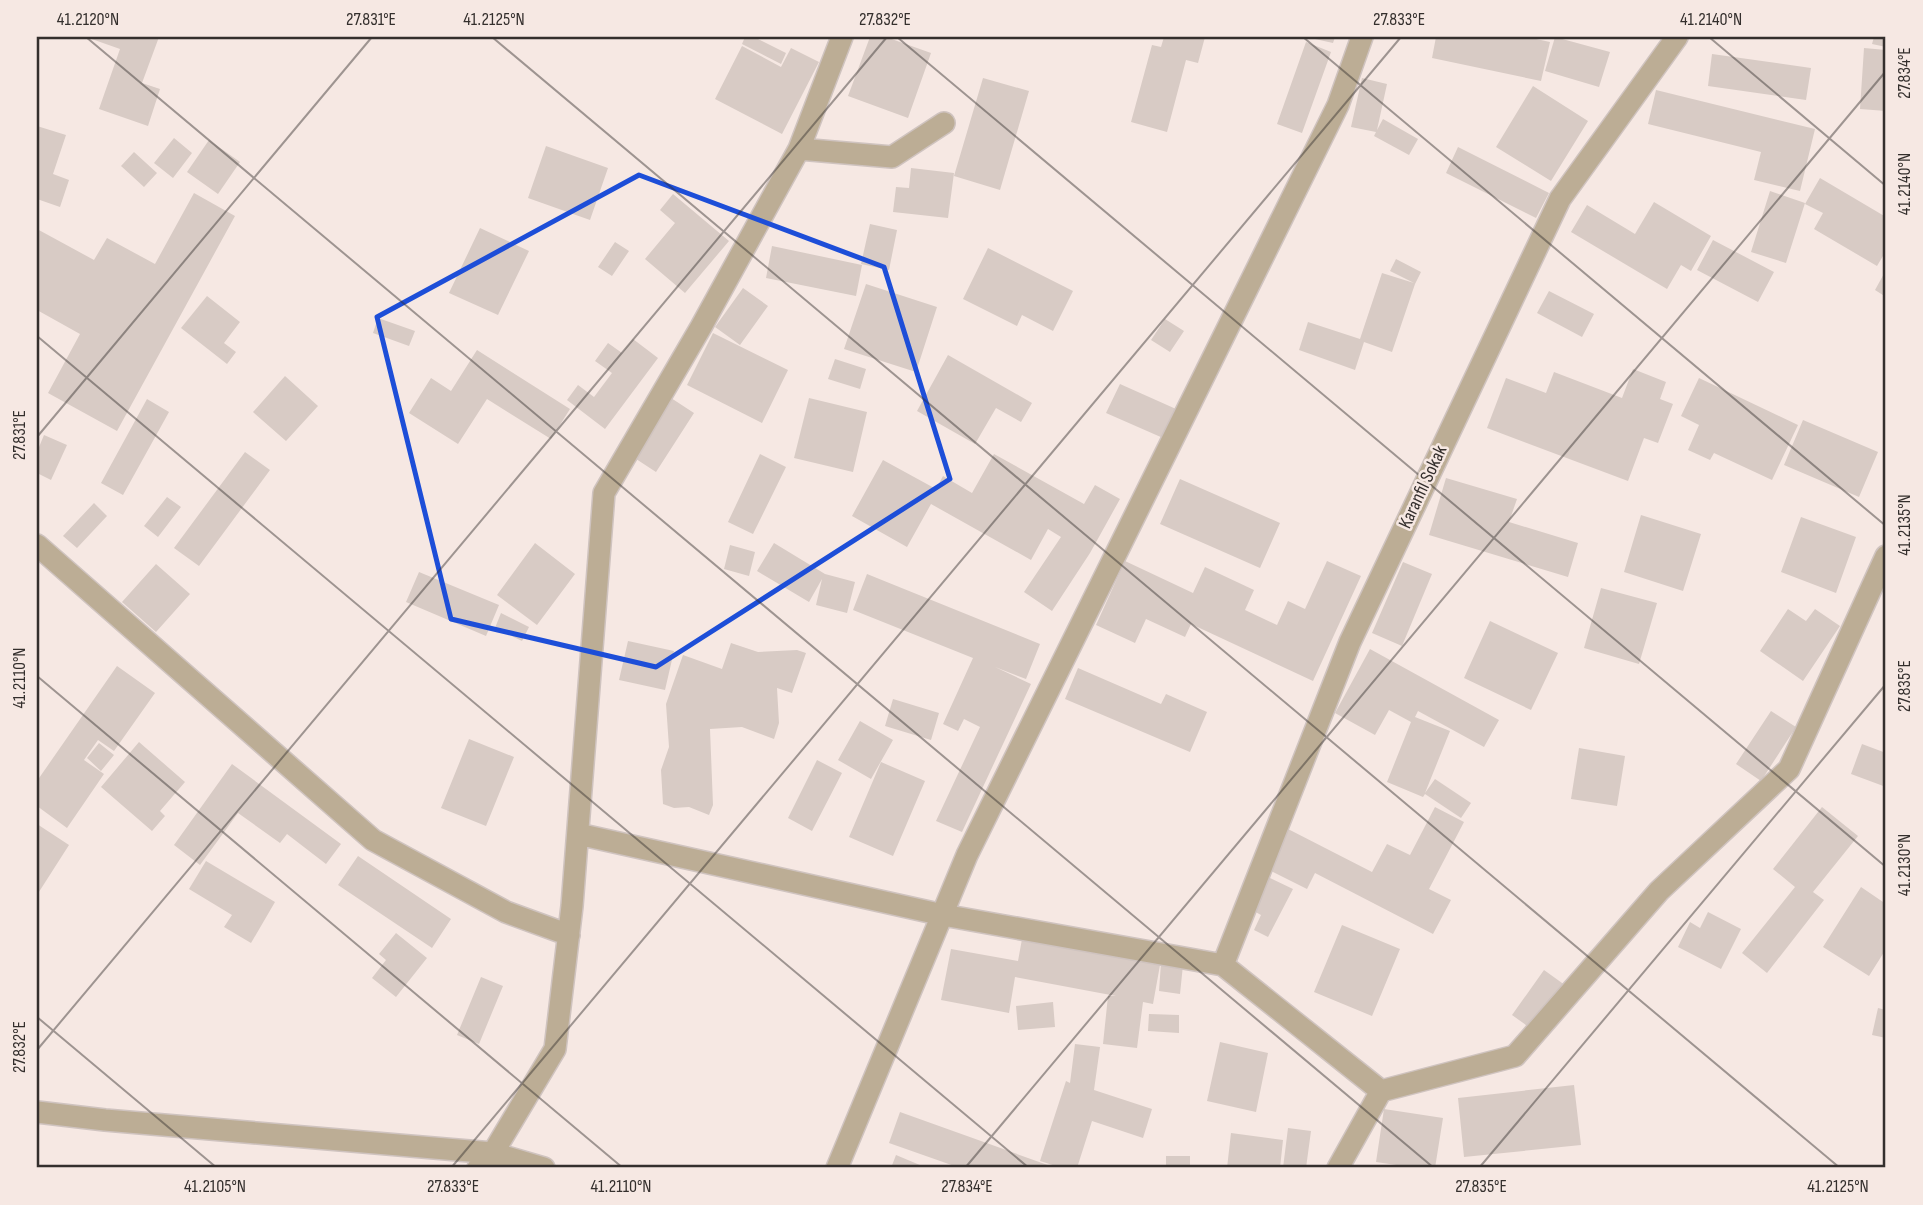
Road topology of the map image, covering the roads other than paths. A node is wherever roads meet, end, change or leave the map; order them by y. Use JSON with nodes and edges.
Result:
{"nodes":[{"id":1,"x":842,"y":37,"type":"edge"},
{"id":2,"x":1362,"y":37,"type":"edge"},
{"id":3,"x":1676,"y":37,"type":"edge"},
{"id":4,"x":944,"y":123,"type":"dead end"},
{"id":5,"x":799,"y":149,"type":"junction"},
{"id":6,"x":37,"y":545,"type":"edge"},
{"id":7,"x":1886,"y":556,"type":"edge"},
{"id":8,"x":578,"y":834,"type":"junction"},
{"id":9,"x":943,"y":915,"type":"junction"},
{"id":10,"x":569,"y":935,"type":"junction"},
{"id":11,"x":1223,"y":965,"type":"junction"},
{"id":12,"x":1381,"y":1091,"type":"junction"},
{"id":13,"x":37,"y":1112,"type":"edge"},
{"id":14,"x":485,"y":1161,"type":"edge"},
{"id":15,"x":544,"y":1168,"type":"edge"},
{"id":16,"x":837,"y":1168,"type":"edge"},
{"id":17,"x":1338,"y":1168,"type":"edge"}],
"edges":[{"from":1,"to":5,"type":"street"},
{"from":2,"to":9,"type":"street"},
{"from":3,"to":11,"type":"street","name":"Karanfil Sokak"},
{"from":4,"to":5,"type":"street"},
{"from":5,"to":8,"type":"street"},
{"from":6,"to":10,"type":"street"},
{"from":7,"to":12,"type":"street"},
{"from":8,"to":9,"type":"street"},
{"from":8,"to":10,"type":"street"},
{"from":9,"to":11,"type":"street"},
{"from":9,"to":16,"type":"street"},
{"from":10,"to":14,"type":"street"},
{"from":11,"to":12,"type":"street"},
{"from":12,"to":17,"type":"street"},
{"from":13,"to":14,"type":"street"},
{"from":14,"to":15,"type":"street"}]}
